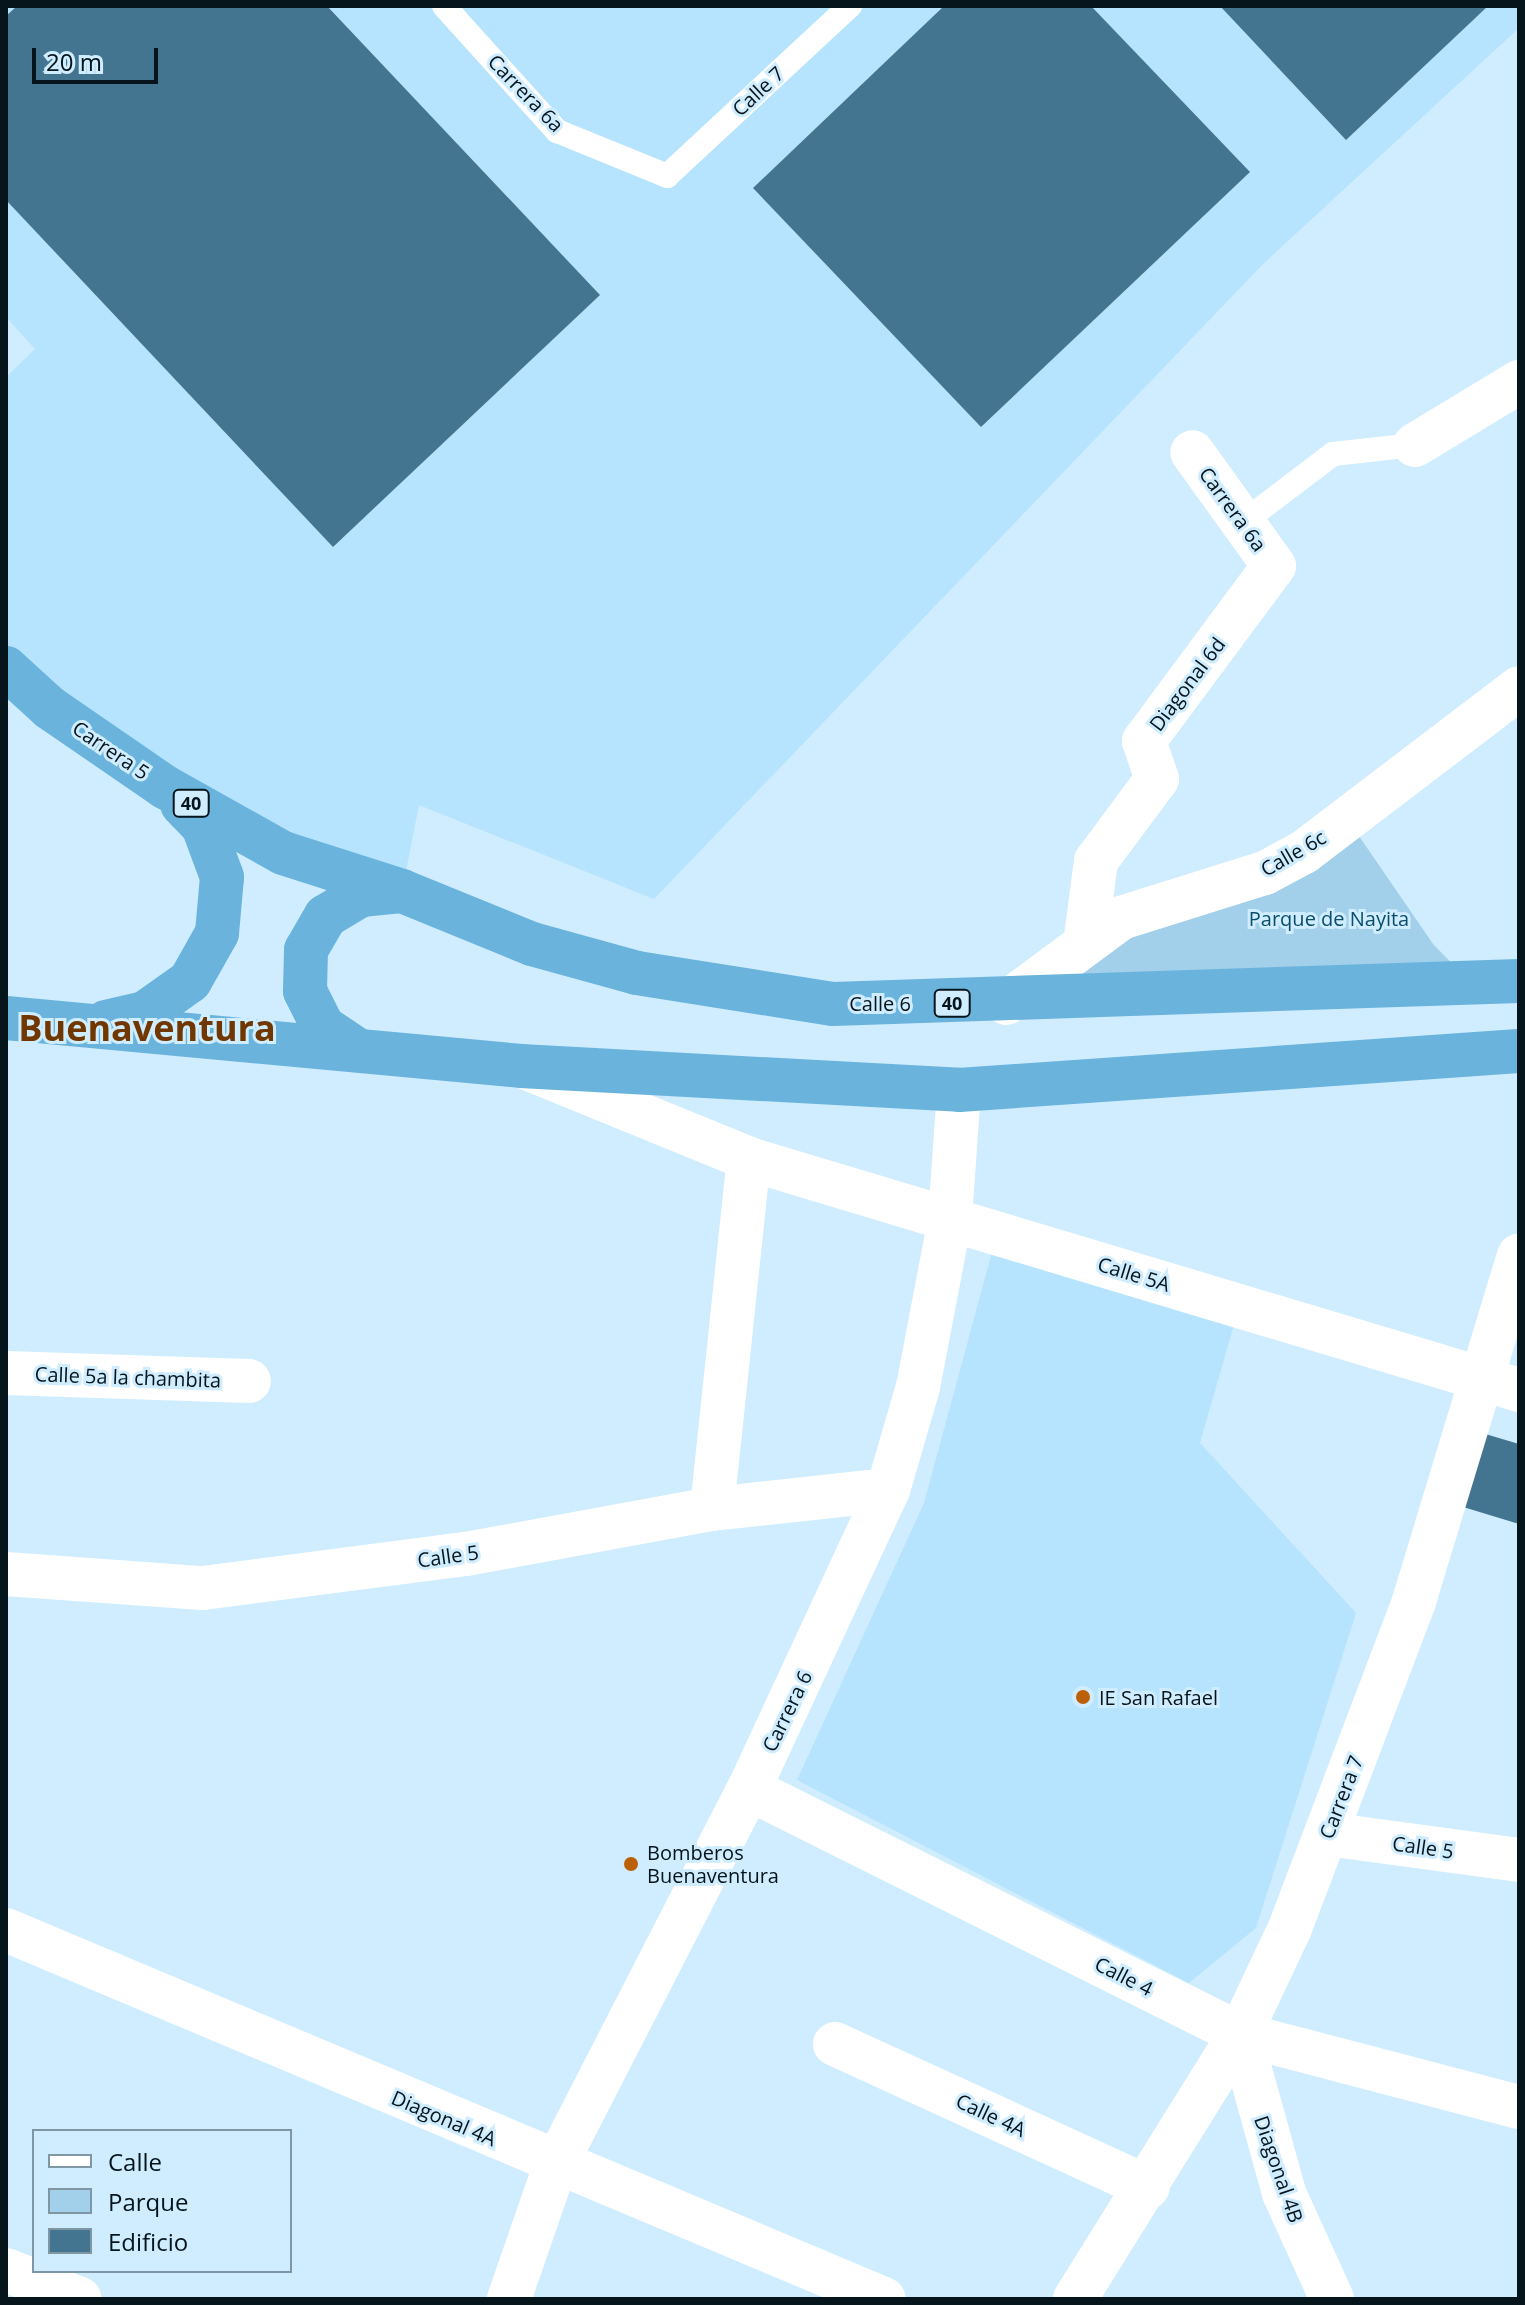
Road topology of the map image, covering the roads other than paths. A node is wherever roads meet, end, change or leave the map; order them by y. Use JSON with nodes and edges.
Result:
{"nodes":[{"id":1,"x":444,"y":6,"type":"edge"},
{"id":2,"x":850,"y":6,"type":"edge"},
{"id":3,"x":667,"y":176,"type":"joint"},
{"id":4,"x":1519,"y":382,"type":"edge"},
{"id":5,"x":1415,"y":445,"type":"joint"},
{"id":6,"x":1192,"y":452,"type":"dead end"},
{"id":7,"x":1242,"y":523,"type":"junction"},
{"id":8,"x":1274,"y":566,"type":"joint"},
{"id":9,"x":6,"y":668,"type":"edge"},
{"id":10,"x":1519,"y":688,"type":"edge"},
{"id":11,"x":165,"y":787,"type":"junction"},
{"id":12,"x":402,"y":891,"type":"junction"},
{"id":13,"x":1086,"y":937,"type":"junction"},
{"id":14,"x":1519,"y":981,"type":"edge"},
{"id":15,"x":1006,"y":1003,"type":"junction"},
{"id":16,"x":6,"y":1018,"type":"edge"},
{"id":17,"x":92,"y":1025,"type":"junction"},
{"id":18,"x":356,"y":1049,"type":"junction"},
{"id":19,"x":1519,"y":1051,"type":"edge"},
{"id":20,"x":521,"y":1066,"type":"junction"},
{"id":21,"x":959,"y":1090,"type":"junction"},
{"id":22,"x":749,"y":1159,"type":"junction"},
{"id":23,"x":950,"y":1219,"type":"junction"},
{"id":24,"x":1519,"y":1256,"type":"edge"},
{"id":25,"x":6,"y":1373,"type":"edge"},
{"id":26,"x":1477,"y":1377,"type":"junction"},
{"id":27,"x":249,"y":1381,"type":"dead end"},
{"id":28,"x":1519,"y":1390,"type":"edge"},
{"id":29,"x":888,"y":1490,"type":"junction"},
{"id":30,"x":712,"y":1509,"type":"junction"},
{"id":31,"x":6,"y":1574,"type":"edge"},
{"id":32,"x":749,"y":1789,"type":"junction"},
{"id":33,"x":1327,"y":1834,"type":"junction"},
{"id":34,"x":1519,"y":1860,"type":"edge"},
{"id":35,"x":6,"y":1930,"type":"edge"},
{"id":36,"x":1240,"y":2034,"type":"junction"},
{"id":37,"x":835,"y":2044,"type":"dead end"},
{"id":38,"x":1517,"y":2109,"type":"edge"},
{"id":39,"x":555,"y":2166,"type":"junction"},
{"id":40,"x":1148,"y":2187,"type":"junction"},
{"id":41,"x":6,"y":2270,"type":"edge"},
{"id":42,"x":80,"y":2299,"type":"edge"},
{"id":43,"x":509,"y":2299,"type":"edge"},
{"id":44,"x":884,"y":2299,"type":"edge"},
{"id":45,"x":1075,"y":2299,"type":"edge"},
{"id":46,"x":1332,"y":2299,"type":"edge"}],
"edges":[{"from":1,"to":3,"type":"lane","name":"Carrera 6a"},
{"from":2,"to":3,"type":"lane","name":"Calle 7"},
{"from":4,"to":5,"type":"street"},
{"from":5,"to":7,"type":"lane"},
{"from":6,"to":7,"type":"street","name":"Carrera 6a"},
{"from":7,"to":8,"type":"street","name":"Carrera 6a"},
{"from":8,"to":13,"type":"street","name":"Diagonal 6d"},
{"from":9,"to":11,"type":"highway","name":"Carrera 5","number":"40"},
{"from":10,"to":13,"type":"street","name":"Calle 6c"},
{"from":11,"to":12,"type":"highway","name":"Carrera 5","number":"40"},
{"from":11,"to":17,"type":"highway"},
{"from":12,"to":15,"type":"highway","name":"Calle 6","number":"40"},
{"from":12,"to":18,"type":"highway"},
{"from":13,"to":15,"type":"street","name":"Calle 6c"},
{"from":14,"to":15,"type":"highway","name":"Calle 6","number":"40"},
{"from":16,"to":17,"type":"highway"},
{"from":17,"to":18,"type":"highway"},
{"from":18,"to":20,"type":"highway"},
{"from":19,"to":21,"type":"highway"},
{"from":20,"to":21,"type":"highway"},
{"from":20,"to":22,"type":"street"},
{"from":21,"to":23,"type":"street","name":"Carrera 6"},
{"from":22,"to":23,"type":"street","name":"Calle 5A"},
{"from":22,"to":30,"type":"street"},
{"from":23,"to":26,"type":"street","name":"Calle 5A"},
{"from":23,"to":29,"type":"street","name":"Carrera 6"},
{"from":24,"to":26,"type":"street","name":"Carrera 7"},
{"from":25,"to":27,"type":"street","name":"Calle 5a la chambita"},
{"from":26,"to":28,"type":"street","name":"Calle 5A"},
{"from":26,"to":33,"type":"street","name":"Carrera 7"},
{"from":29,"to":30,"type":"street","name":"Calle 5"},
{"from":29,"to":32,"type":"street","name":"Carrera 6"},
{"from":30,"to":31,"type":"street","name":"Calle 5"},
{"from":32,"to":36,"type":"street","name":"Calle 4"},
{"from":32,"to":39,"type":"street","name":"Carrera 6"},
{"from":33,"to":34,"type":"street","name":"Calle 5"},
{"from":33,"to":36,"type":"street","name":"Carrera 7"},
{"from":35,"to":39,"type":"street","name":"Diagonal 4A"},
{"from":36,"to":38,"type":"street","name":"Calle 4"},
{"from":36,"to":40,"type":"street","name":"Carrera 7"},
{"from":36,"to":46,"type":"street","name":"Diagonal 4B"},
{"from":37,"to":40,"type":"street","name":"Calle 4A"},
{"from":39,"to":43,"type":"street","name":"Carrera 6"},
{"from":39,"to":44,"type":"street","name":"Diagonal 4A"},
{"from":40,"to":45,"type":"street","name":"Carrera 7"},
{"from":41,"to":42,"type":"street"}]}
